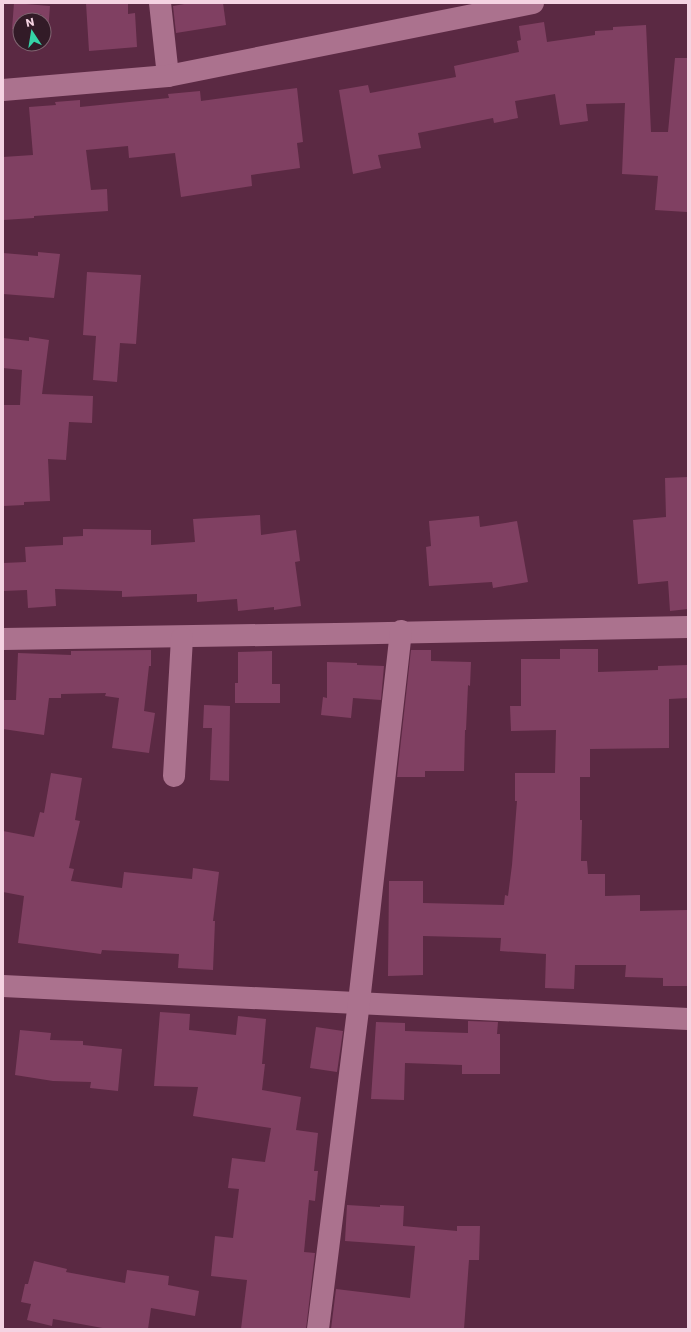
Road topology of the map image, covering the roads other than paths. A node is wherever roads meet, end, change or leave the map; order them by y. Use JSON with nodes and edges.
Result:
{"nodes":[{"id":1,"x":160,"y":3,"type":"edge"},
{"id":2,"x":533,"y":3,"type":"edge"},
{"id":3,"x":168,"y":76,"type":"junction"},
{"id":4,"x":3,"y":90,"type":"edge"},
{"id":5,"x":688,"y":627,"type":"edge"},
{"id":6,"x":401,"y":632,"type":"junction"},
{"id":7,"x":182,"y":638,"type":"junction"},
{"id":8,"x":3,"y":639,"type":"edge"},
{"id":9,"x":174,"y":776,"type":"dead end"},
{"id":10,"x":3,"y":986,"type":"edge"},
{"id":11,"x":359,"y":1002,"type":"junction"},
{"id":12,"x":688,"y":1019,"type":"edge"},
{"id":13,"x":318,"y":1329,"type":"edge"}],
"edges":[{"from":1,"to":3,"type":"street"},
{"from":2,"to":3,"type":"street"},
{"from":3,"to":4,"type":"street"},
{"from":5,"to":6,"type":"street"},
{"from":6,"to":7,"type":"street"},
{"from":6,"to":11,"type":"street"},
{"from":7,"to":8,"type":"street"},
{"from":7,"to":9,"type":"street"},
{"from":10,"to":11,"type":"street"},
{"from":11,"to":12,"type":"street"},
{"from":11,"to":13,"type":"street"}]}
